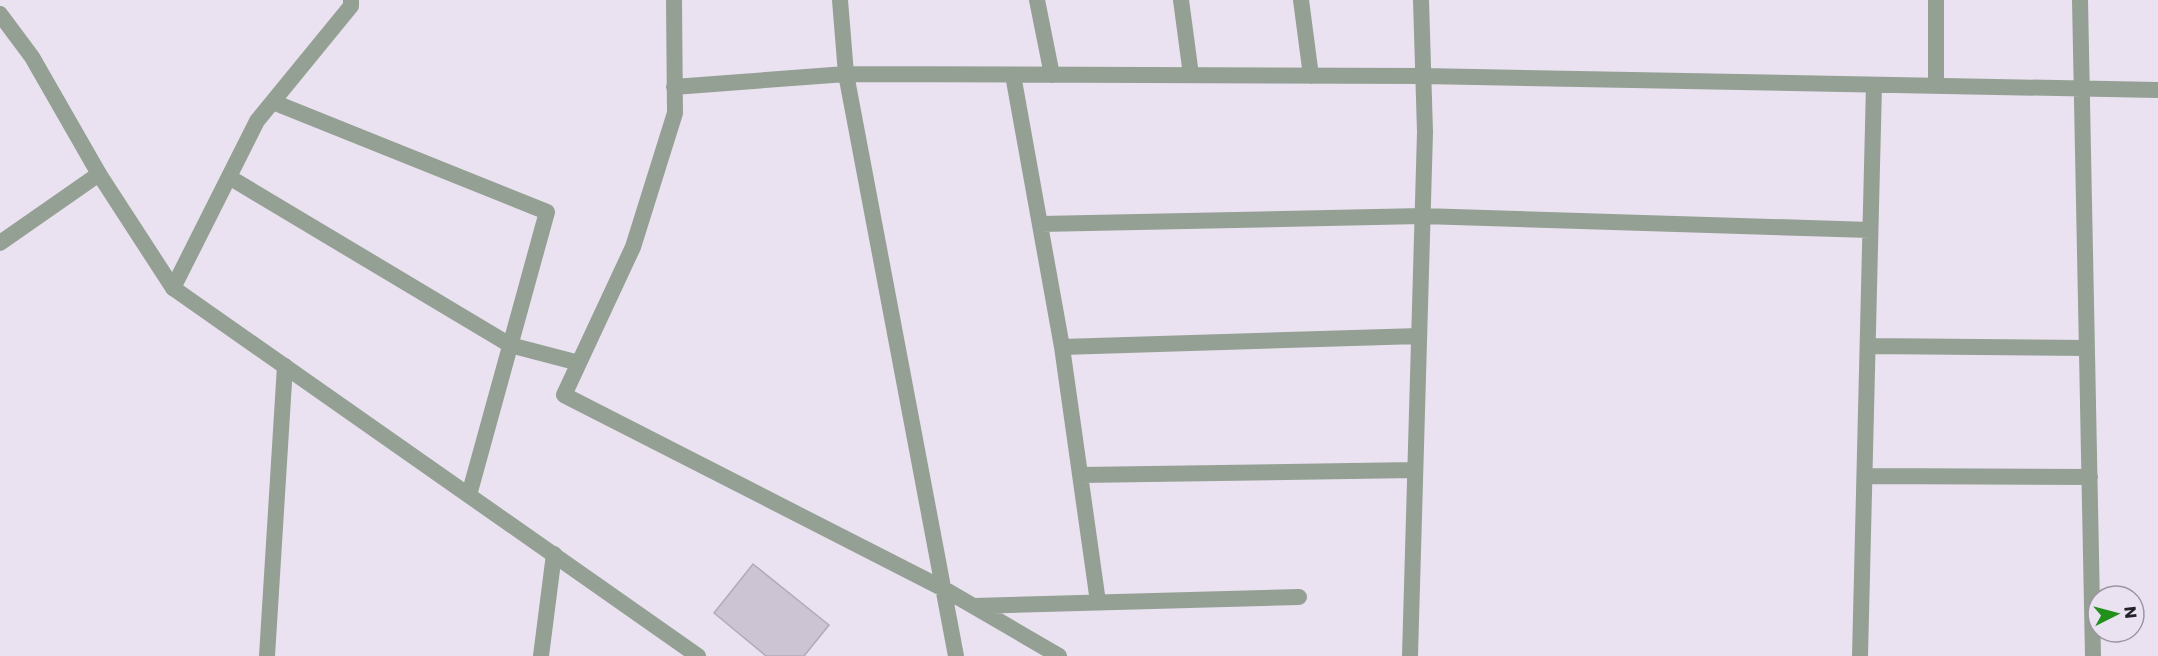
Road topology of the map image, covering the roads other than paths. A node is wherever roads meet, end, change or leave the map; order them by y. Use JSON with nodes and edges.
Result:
{"nodes":[{"id":1,"x":351,"y":0,"type":"edge"},
{"id":2,"x":674,"y":0,"type":"edge"},
{"id":3,"x":840,"y":0,"type":"edge"},
{"id":4,"x":1037,"y":0,"type":"edge"},
{"id":5,"x":1181,"y":0,"type":"edge"},
{"id":6,"x":1301,"y":0,"type":"edge"},
{"id":7,"x":1421,"y":0,"type":"edge"},
{"id":8,"x":1936,"y":0,"type":"edge"},
{"id":9,"x":2080,"y":0,"type":"edge"},
{"id":10,"x":0,"y":14,"type":"edge"},
{"id":11,"x":846,"y":74,"type":"junction"},
{"id":12,"x":1013,"y":75,"type":"junction"},
{"id":13,"x":1052,"y":75,"type":"junction"},
{"id":14,"x":1191,"y":75,"type":"junction"},
{"id":15,"x":1311,"y":76,"type":"junction"},
{"id":16,"x":1423,"y":76,"type":"junction"},
{"id":17,"x":1874,"y":85,"type":"junction"},
{"id":18,"x":1936,"y":86,"type":"junction"},
{"id":19,"x":674,"y":87,"type":"junction"},
{"id":20,"x":2082,"y":88,"type":"junction"},
{"id":21,"x":2158,"y":90,"type":"edge"},
{"id":22,"x":273,"y":102,"type":"junction"},
{"id":23,"x":99,"y":174,"type":"junction"},
{"id":24,"x":229,"y":177,"type":"junction"},
{"id":25,"x":1422,"y":216,"type":"junction"},
{"id":26,"x":1040,"y":224,"type":"junction"},
{"id":27,"x":1870,"y":230,"type":"junction"},
{"id":28,"x":0,"y":243,"type":"edge"},
{"id":29,"x":173,"y":288,"type":"junction"},
{"id":30,"x":1419,"y":336,"type":"junction"},
{"id":31,"x":510,"y":345,"type":"junction"},
{"id":32,"x":1868,"y":346,"type":"junction"},
{"id":33,"x":1062,"y":347,"type":"junction"},
{"id":34,"x":2087,"y":348,"type":"junction"},
{"id":35,"x":579,"y":363,"type":"junction"},
{"id":36,"x":285,"y":366,"type":"junction"},
{"id":37,"x":1415,"y":470,"type":"junction"},
{"id":38,"x":1080,"y":475,"type":"junction"},
{"id":39,"x":1865,"y":476,"type":"junction"},
{"id":40,"x":2090,"y":477,"type":"junction"},
{"id":41,"x":469,"y":495,"type":"junction"},
{"id":42,"x":554,"y":554,"type":"junction"},
{"id":43,"x":944,"y":589,"type":"junction"},
{"id":44,"x":1299,"y":597,"type":"dead end"},
{"id":45,"x":1098,"y":602,"type":"junction"},
{"id":46,"x":973,"y":606,"type":"junction"},
{"id":47,"x":267,"y":656,"type":"edge"},
{"id":48,"x":541,"y":656,"type":"edge"},
{"id":49,"x":698,"y":656,"type":"edge"},
{"id":50,"x":956,"y":656,"type":"edge"},
{"id":51,"x":1059,"y":656,"type":"edge"},
{"id":52,"x":1410,"y":656,"type":"edge"},
{"id":53,"x":1860,"y":656,"type":"edge"},
{"id":54,"x":2093,"y":656,"type":"edge"}],
"edges":[{"from":1,"to":22,"type":"street"},
{"from":2,"to":19,"type":"street"},
{"from":3,"to":11,"type":"street"},
{"from":4,"to":13,"type":"street"},
{"from":5,"to":14,"type":"street"},
{"from":6,"to":15,"type":"street"},
{"from":7,"to":16,"type":"street"},
{"from":8,"to":18,"type":"street"},
{"from":9,"to":20,"type":"street"},
{"from":10,"to":23,"type":"street"},
{"from":11,"to":12,"type":"street"},
{"from":11,"to":19,"type":"street"},
{"from":11,"to":43,"type":"street"},
{"from":12,"to":13,"type":"street"},
{"from":12,"to":26,"type":"street"},
{"from":13,"to":14,"type":"street"},
{"from":14,"to":15,"type":"street"},
{"from":15,"to":16,"type":"street"},
{"from":16,"to":17,"type":"street"},
{"from":16,"to":25,"type":"street"},
{"from":17,"to":18,"type":"street"},
{"from":17,"to":27,"type":"street"},
{"from":18,"to":20,"type":"street"},
{"from":19,"to":35,"type":"street"},
{"from":20,"to":21,"type":"street"},
{"from":20,"to":34,"type":"street"},
{"from":22,"to":24,"type":"street"},
{"from":22,"to":31,"type":"street"},
{"from":23,"to":28,"type":"street"},
{"from":23,"to":29,"type":"street"},
{"from":24,"to":29,"type":"street"},
{"from":24,"to":31,"type":"street"},
{"from":25,"to":26,"type":"street"},
{"from":25,"to":27,"type":"street"},
{"from":25,"to":30,"type":"street"},
{"from":26,"to":33,"type":"street"},
{"from":27,"to":32,"type":"street"},
{"from":29,"to":36,"type":"street"},
{"from":30,"to":33,"type":"street"},
{"from":30,"to":37,"type":"street"},
{"from":31,"to":35,"type":"street"},
{"from":31,"to":41,"type":"street"},
{"from":32,"to":34,"type":"street"},
{"from":32,"to":39,"type":"street"},
{"from":33,"to":38,"type":"street"},
{"from":34,"to":40,"type":"street"},
{"from":35,"to":43,"type":"street"},
{"from":36,"to":41,"type":"street"},
{"from":36,"to":47,"type":"street"},
{"from":37,"to":38,"type":"street"},
{"from":37,"to":52,"type":"street"},
{"from":38,"to":45,"type":"street"},
{"from":39,"to":40,"type":"street"},
{"from":39,"to":53,"type":"street"},
{"from":40,"to":54,"type":"street"},
{"from":41,"to":42,"type":"street"},
{"from":42,"to":48,"type":"street"},
{"from":42,"to":49,"type":"street"},
{"from":43,"to":46,"type":"street"},
{"from":43,"to":50,"type":"street"},
{"from":44,"to":45,"type":"street"},
{"from":45,"to":46,"type":"street"},
{"from":46,"to":51,"type":"street"}]}
